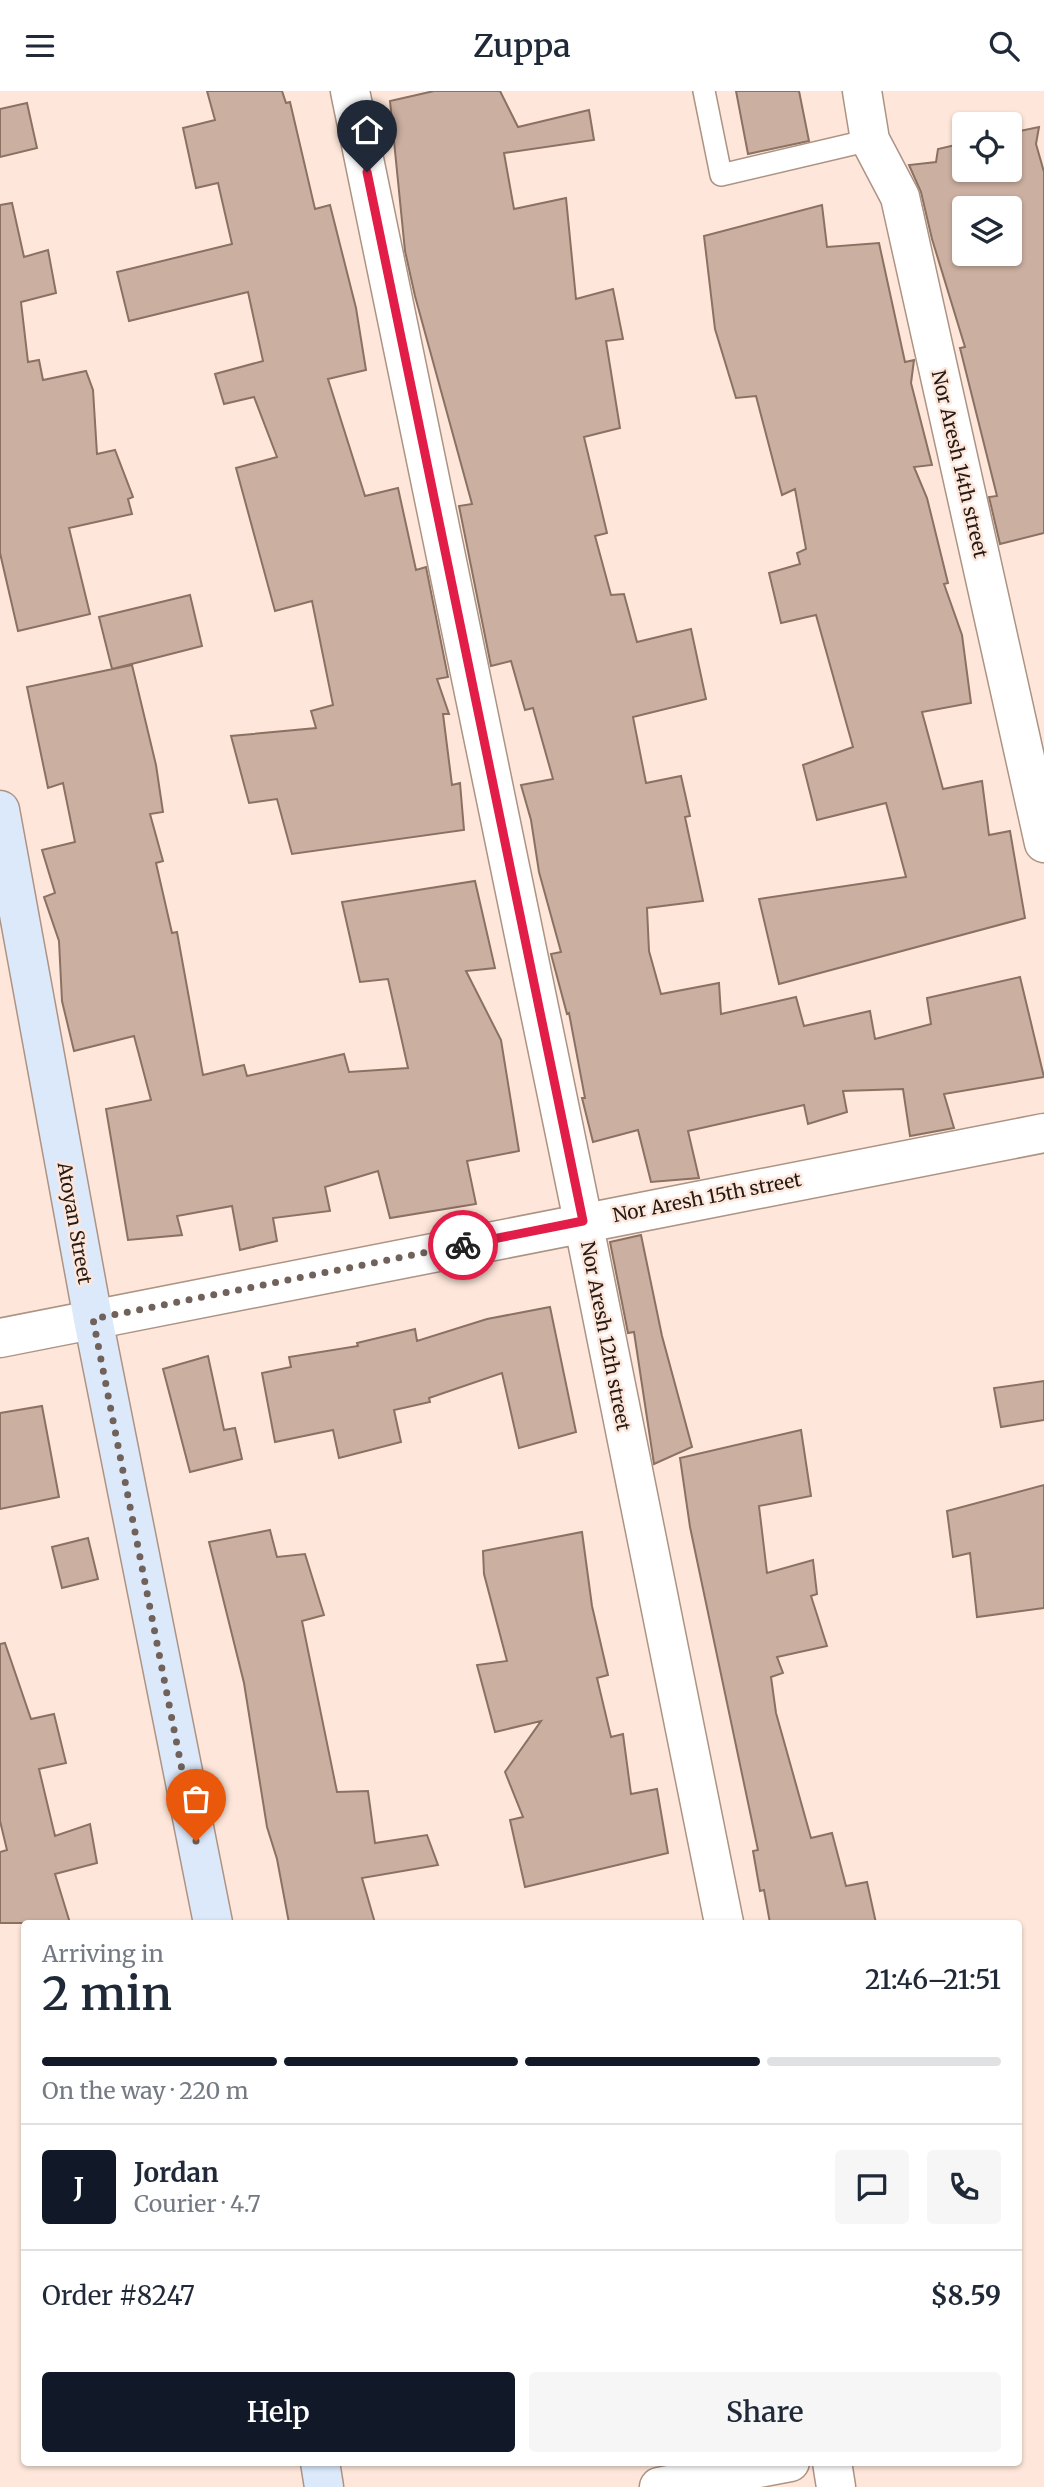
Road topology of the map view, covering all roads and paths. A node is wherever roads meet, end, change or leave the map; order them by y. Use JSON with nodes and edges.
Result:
{"nodes":[{"id":1,"x":350,"y":91,"type":"edge"},
{"id":2,"x":704,"y":91,"type":"edge"},
{"id":3,"x":862,"y":91,"type":"edge"},
{"id":4,"x":870,"y":141,"type":"junction"},
{"id":5,"x":0,"y":810,"type":"edge"},
{"id":6,"x":1044,"y":843,"type":"edge"},
{"id":7,"x":1044,"y":1135,"type":"edge"},
{"id":8,"x":583,"y":1221,"type":"junction"},
{"id":9,"x":93,"y":1319,"type":"junction"},
{"id":10,"x":0,"y":1338,"type":"edge"},
{"id":11,"x":212,"y":1920,"type":"edge"},
{"id":12,"x":723,"y":1920,"type":"edge"},
{"id":13,"x":321,"y":2466,"type":"edge"},
{"id":14,"x":769,"y":2466,"type":"edge"},
{"id":15,"x":833,"y":2466,"type":"edge"},
{"id":16,"x":324,"y":2487,"type":"edge"},
{"id":17,"x":659,"y":2487,"type":"edge"},
{"id":18,"x":836,"y":2487,"type":"edge"}],
"edges":[{"from":1,"to":8,"type":"street","name":"Nor Aresh 12th street"},
{"from":2,"to":4,"type":"lane"},
{"from":3,"to":4,"type":"street","name":"Nor Aresh 14th street"},
{"from":4,"to":6,"type":"street","name":"Nor Aresh 14th street"},
{"from":5,"to":9,"type":"main road","name":"Atoyan Street"},
{"from":7,"to":8,"type":"street","name":"Nor Aresh 15th street"},
{"from":8,"to":9,"type":"street","name":"Nor Aresh 15th street"},
{"from":8,"to":12,"type":"street","name":"Nor Aresh 12th street"},
{"from":9,"to":10,"type":"street","name":"Nor Aresh 15th street"},
{"from":9,"to":11,"type":"main road","name":"Atoyan Street"},
{"from":13,"to":16,"type":"main road"},
{"from":14,"to":17,"type":"street"},
{"from":15,"to":18,"type":"street"}]}
